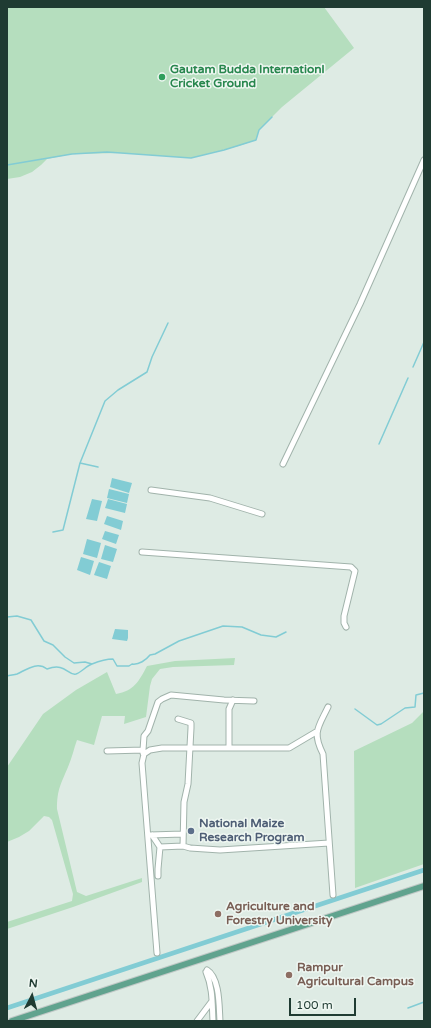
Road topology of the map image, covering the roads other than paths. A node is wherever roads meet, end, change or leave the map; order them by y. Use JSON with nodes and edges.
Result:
{"nodes":[{"id":1,"x":424,"y":160,"type":"edge"},
{"id":2,"x":283,"y":464,"type":"dead end"},
{"id":3,"x":151,"y":490,"type":"dead end"},
{"id":4,"x":262,"y":514,"type":"dead end"},
{"id":5,"x":142,"y":552,"type":"dead end"},
{"id":6,"x":346,"y":627,"type":"dead end"},
{"id":7,"x":233,"y":700,"type":"junction"},
{"id":8,"x":254,"y":701,"type":"dead end"},
{"id":9,"x":328,"y":707,"type":"dead end"},
{"id":10,"x":178,"y":719,"type":"dead end"},
{"id":11,"x":316,"y":732,"type":"junction"},
{"id":12,"x":190,"y":748,"type":"junction"},
{"id":13,"x":229,"y":748,"type":"junction"},
{"id":14,"x":107,"y":751,"type":"dead end"},
{"id":15,"x":143,"y":752,"type":"junction"},
{"id":16,"x":183,"y":834,"type":"junction"},
{"id":17,"x":150,"y":835,"type":"junction"},
{"id":18,"x":329,"y":843,"type":"junction"},
{"id":19,"x":183,"y":846,"type":"junction"},
{"id":20,"x":160,"y":847,"type":"junction"},
{"id":21,"x":158,"y":876,"type":"dead end"},
{"id":22,"x":424,"y":886,"type":"edge"},
{"id":23,"x":333,"y":895,"type":"dead end"},
{"id":24,"x":157,"y":953,"type":"dead end"},
{"id":25,"x":212,"y":1001,"type":"junction"},
{"id":26,"x":12,"y":1021,"type":"edge"},
{"id":27,"x":197,"y":1021,"type":"edge"},
{"id":28,"x":213,"y":1021,"type":"edge"},
{"id":29,"x":220,"y":1021,"type":"edge"}],
"edges":[{"from":1,"to":2,"type":"street"},
{"from":3,"to":4,"type":"street"},
{"from":5,"to":6,"type":"street"},
{"from":7,"to":8,"type":"street"},
{"from":7,"to":13,"type":"street"},
{"from":7,"to":15,"type":"street"},
{"from":9,"to":11,"type":"street"},
{"from":10,"to":12,"type":"street"},
{"from":11,"to":13,"type":"street"},
{"from":11,"to":18,"type":"street"},
{"from":12,"to":13,"type":"street"},
{"from":12,"to":15,"type":"street"},
{"from":12,"to":16,"type":"street"},
{"from":14,"to":15,"type":"street"},
{"from":15,"to":17,"type":"street"},
{"from":16,"to":17,"type":"street"},
{"from":16,"to":19,"type":"street"},
{"from":17,"to":20,"type":"street"},
{"from":17,"to":24,"type":"street"},
{"from":18,"to":19,"type":"street"},
{"from":18,"to":23,"type":"street"},
{"from":19,"to":20,"type":"street"},
{"from":20,"to":21,"type":"street"},
{"from":22,"to":26,"type":"main road"},
{"from":25,"to":27,"type":"street"},
{"from":25,"to":28,"type":"street"},
{"from":25,"to":29,"type":"street"}]}
